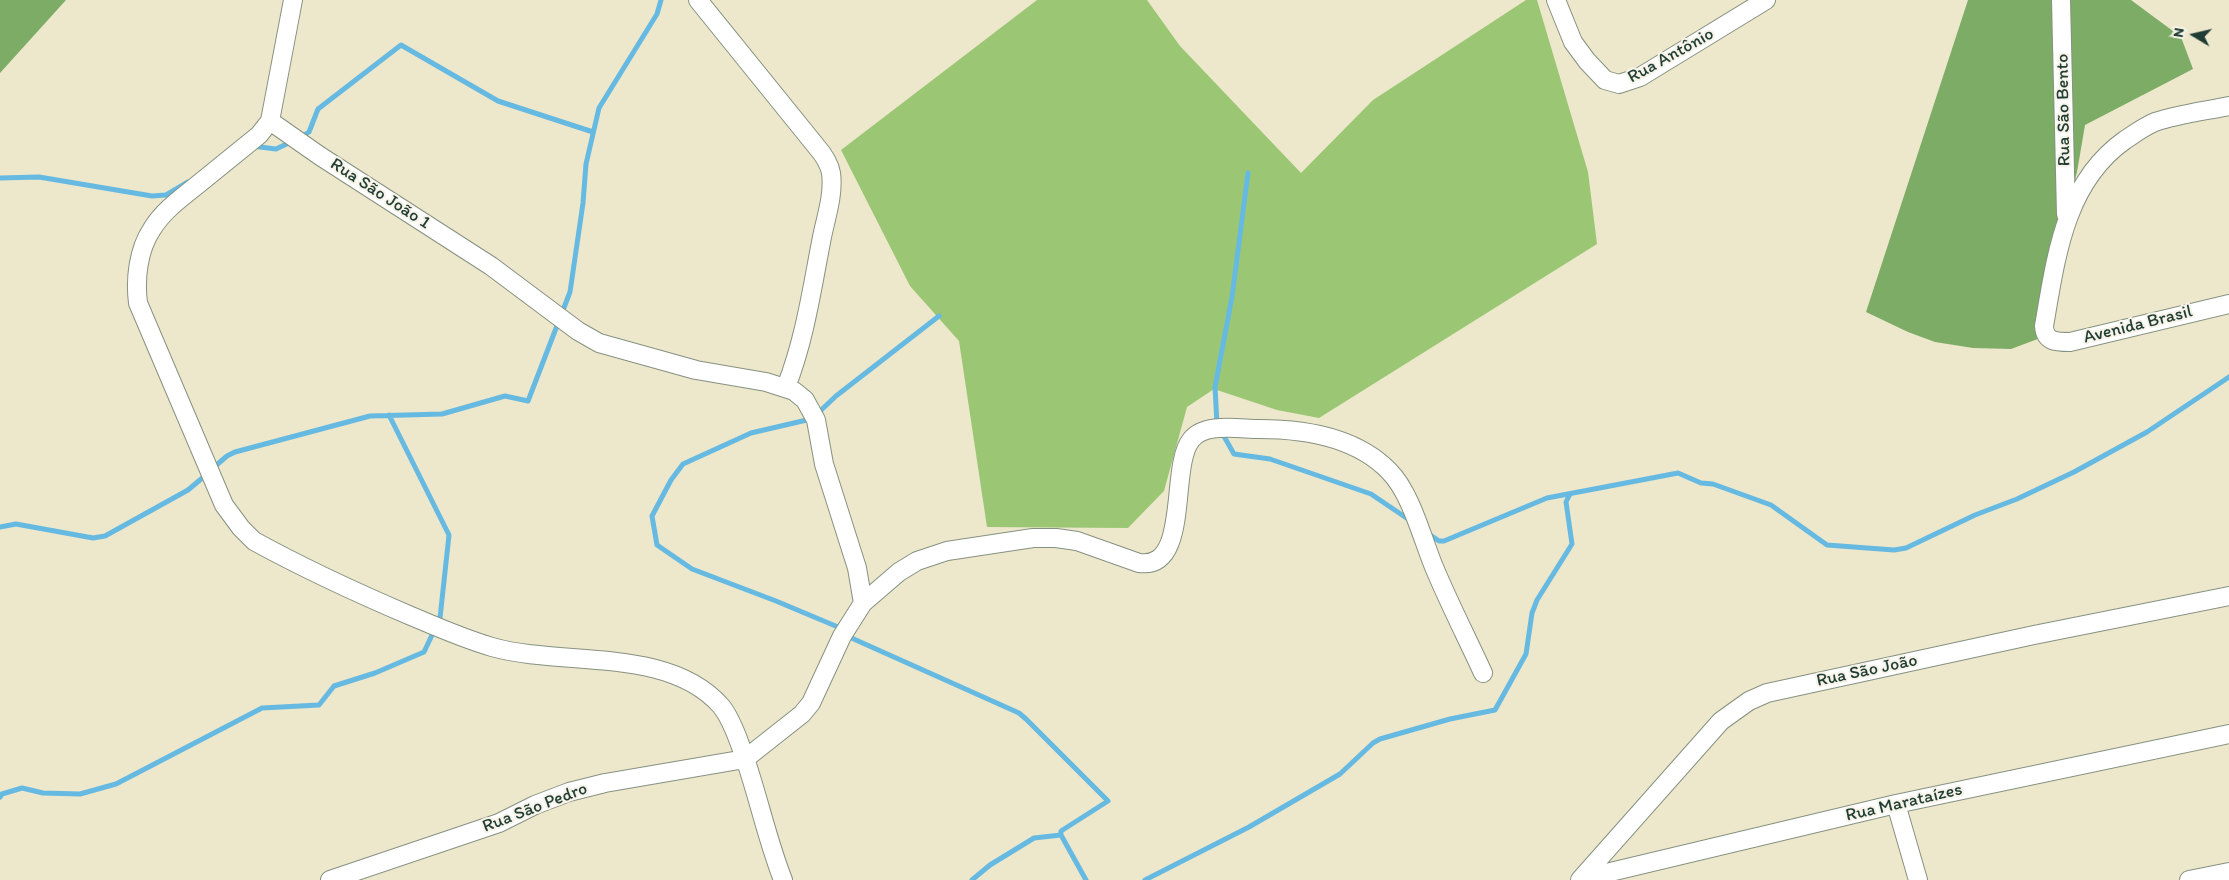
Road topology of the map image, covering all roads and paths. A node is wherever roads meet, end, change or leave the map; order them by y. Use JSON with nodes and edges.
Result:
{"nodes":[{"id":1,"x":294,"y":0,"type":"edge"},
{"id":2,"x":698,"y":0,"type":"edge"},
{"id":3,"x":1556,"y":0,"type":"edge"},
{"id":4,"x":1766,"y":0,"type":"edge"},
{"id":5,"x":2061,"y":0,"type":"edge"},
{"id":6,"x":2229,"y":106,"type":"edge"},
{"id":7,"x":270,"y":121,"type":"junction"},
{"id":8,"x":2066,"y":220,"type":"junction"},
{"id":9,"x":2229,"y":304,"type":"edge"},
{"id":10,"x":2047,"y":338,"type":"joint"},
{"id":11,"x":786,"y":387,"type":"junction"},
{"id":12,"x":2229,"y":596,"type":"edge"},
{"id":13,"x":863,"y":603,"type":"junction"},
{"id":14,"x":1483,"y":673,"type":"dead end"},
{"id":15,"x":2229,"y":734,"type":"edge"},
{"id":16,"x":745,"y":759,"type":"junction"},
{"id":17,"x":1896,"y":804,"type":"junction"},
{"id":18,"x":2229,"y":872,"type":"edge"},
{"id":19,"x":330,"y":880,"type":"edge"},
{"id":20,"x":783,"y":880,"type":"edge"},
{"id":21,"x":1581,"y":880,"type":"edge"},
{"id":22,"x":1918,"y":880,"type":"edge"},
{"id":23,"x":2189,"y":880,"type":"edge"}],
"edges":[{"from":1,"to":7,"type":"street"},
{"from":2,"to":11,"type":"street"},
{"from":3,"to":4,"type":"street","name":"Rua Antônio"},
{"from":5,"to":8,"type":"street","name":"Rua São Bento"},
{"from":6,"to":8,"type":"street","name":"Rua São Bento"},
{"from":7,"to":11,"type":"street","name":"Rua São João 1"},
{"from":7,"to":16,"type":"street"},
{"from":8,"to":10,"type":"street","name":"Rua São Bento"},
{"from":9,"to":10,"type":"street","name":"Avenida Brasil"},
{"from":11,"to":13,"type":"street"},
{"from":12,"to":21,"type":"street","name":"Rua São João"},
{"from":13,"to":14,"type":"street"},
{"from":13,"to":16,"type":"street"},
{"from":15,"to":17,"type":"street","name":"Rua Marataízes"},
{"from":16,"to":19,"type":"street","name":"Rua São Pedro"},
{"from":16,"to":20,"type":"street"},
{"from":17,"to":21,"type":"street","name":"Rua Marataízes"},
{"from":17,"to":22,"type":"street"},
{"from":18,"to":23,"type":"street"}]}
